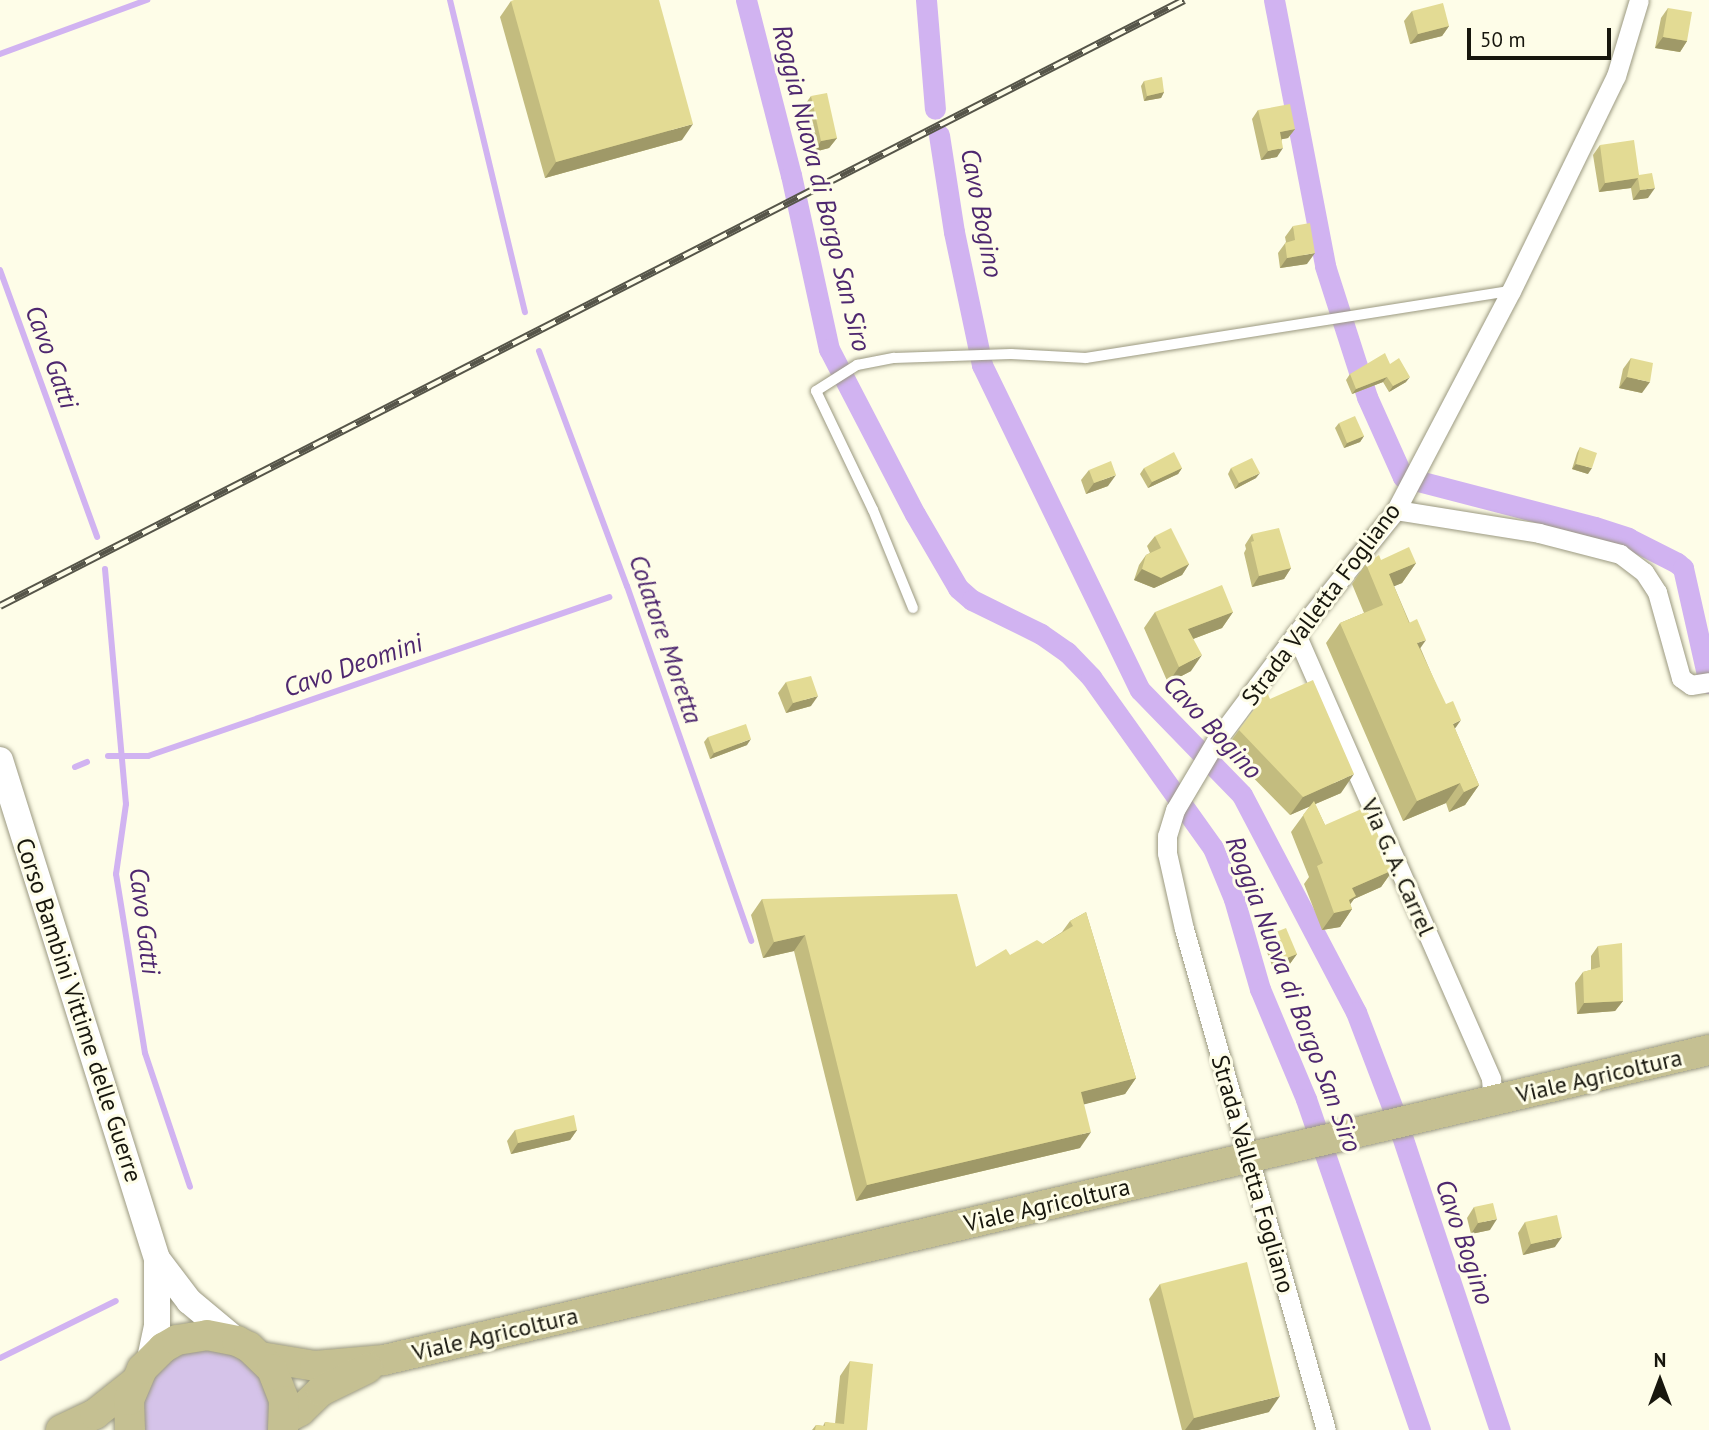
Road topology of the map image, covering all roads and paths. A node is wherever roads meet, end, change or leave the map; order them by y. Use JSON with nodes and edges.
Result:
{"nodes":[{"id":1,"x":1639,"y":0,"type":"edge"},
{"id":2,"x":1511,"y":291,"type":"junction"},
{"id":3,"x":1400,"y":503,"type":"junction"},
{"id":4,"x":912,"y":608,"type":"dead end"},
{"id":5,"x":1296,"y":634,"type":"junction"},
{"id":6,"x":1706,"y":683,"type":"edge"},
{"id":7,"x":0,"y":760,"type":"edge"},
{"id":8,"x":1709,"y":1050,"type":"edge"},
{"id":9,"x":1493,"y":1102,"type":"junction"},
{"id":10,"x":1249,"y":1157,"type":"junction"},
{"id":11,"x":158,"y":1259,"type":"junction"},
{"id":12,"x":237,"y":1341,"type":"junction"},
{"id":13,"x":261,"y":1357,"type":"junction"},
{"id":14,"x":150,"y":1358,"type":"junction"},
{"id":15,"x":384,"y":1360,"type":"junction"},
{"id":16,"x":134,"y":1383,"type":"junction"},
{"id":17,"x":284,"y":1424,"type":"edge"},
{"id":18,"x":61,"y":1430,"type":"edge"},
{"id":19,"x":130,"y":1430,"type":"edge"},
{"id":20,"x":1326,"y":1430,"type":"edge"}],
"edges":[{"from":1,"to":2,"type":"street","name":"Strada Valletta Fogliano"},
{"from":2,"to":3,"type":"street","name":"Strada Valletta Fogliano"},
{"from":2,"to":4,"type":"lane"},
{"from":3,"to":5,"type":"street","name":"Strada Valletta Fogliano"},
{"from":3,"to":6,"type":"street"},
{"from":5,"to":9,"type":"street","name":"Via G. A. Carrel"},
{"from":5,"to":10,"type":"street","name":"Strada Valletta Fogliano"},
{"from":7,"to":11,"type":"main road","name":"Corso Bambini Vittime delle Guerre"},
{"from":8,"to":9,"type":"main road","name":"Viale Agricoltura"},
{"from":9,"to":10,"type":"main road","name":"Viale Agricoltura"},
{"from":10,"to":15,"type":"main road","name":"Viale Agricoltura"},
{"from":10,"to":20,"type":"street","name":"Strada Valletta Fogliano"},
{"from":11,"to":12,"type":"main road","name":"Corso Bambini Vittime delle Guerre"},
{"from":11,"to":14,"type":"main road","name":"Corso Bambini Vittime delle Guerre"},
{"from":12,"to":13,"type":"main road","name":"Viale Agricoltura"},
{"from":12,"to":14,"type":"main road","name":"Viale Agricoltura"},
{"from":13,"to":15,"type":"main road","name":"Viale Agricoltura"},
{"from":13,"to":17,"type":"main road","name":"Viale Agricoltura"},
{"from":14,"to":16,"type":"main road","name":"Viale Agricoltura"},
{"from":15,"to":17,"type":"main road","name":"Viale Agricoltura"},
{"from":16,"to":18,"type":"main road","name":"Viale Agricoltura"},
{"from":16,"to":19,"type":"main road","name":"Viale Agricoltura"}]}
